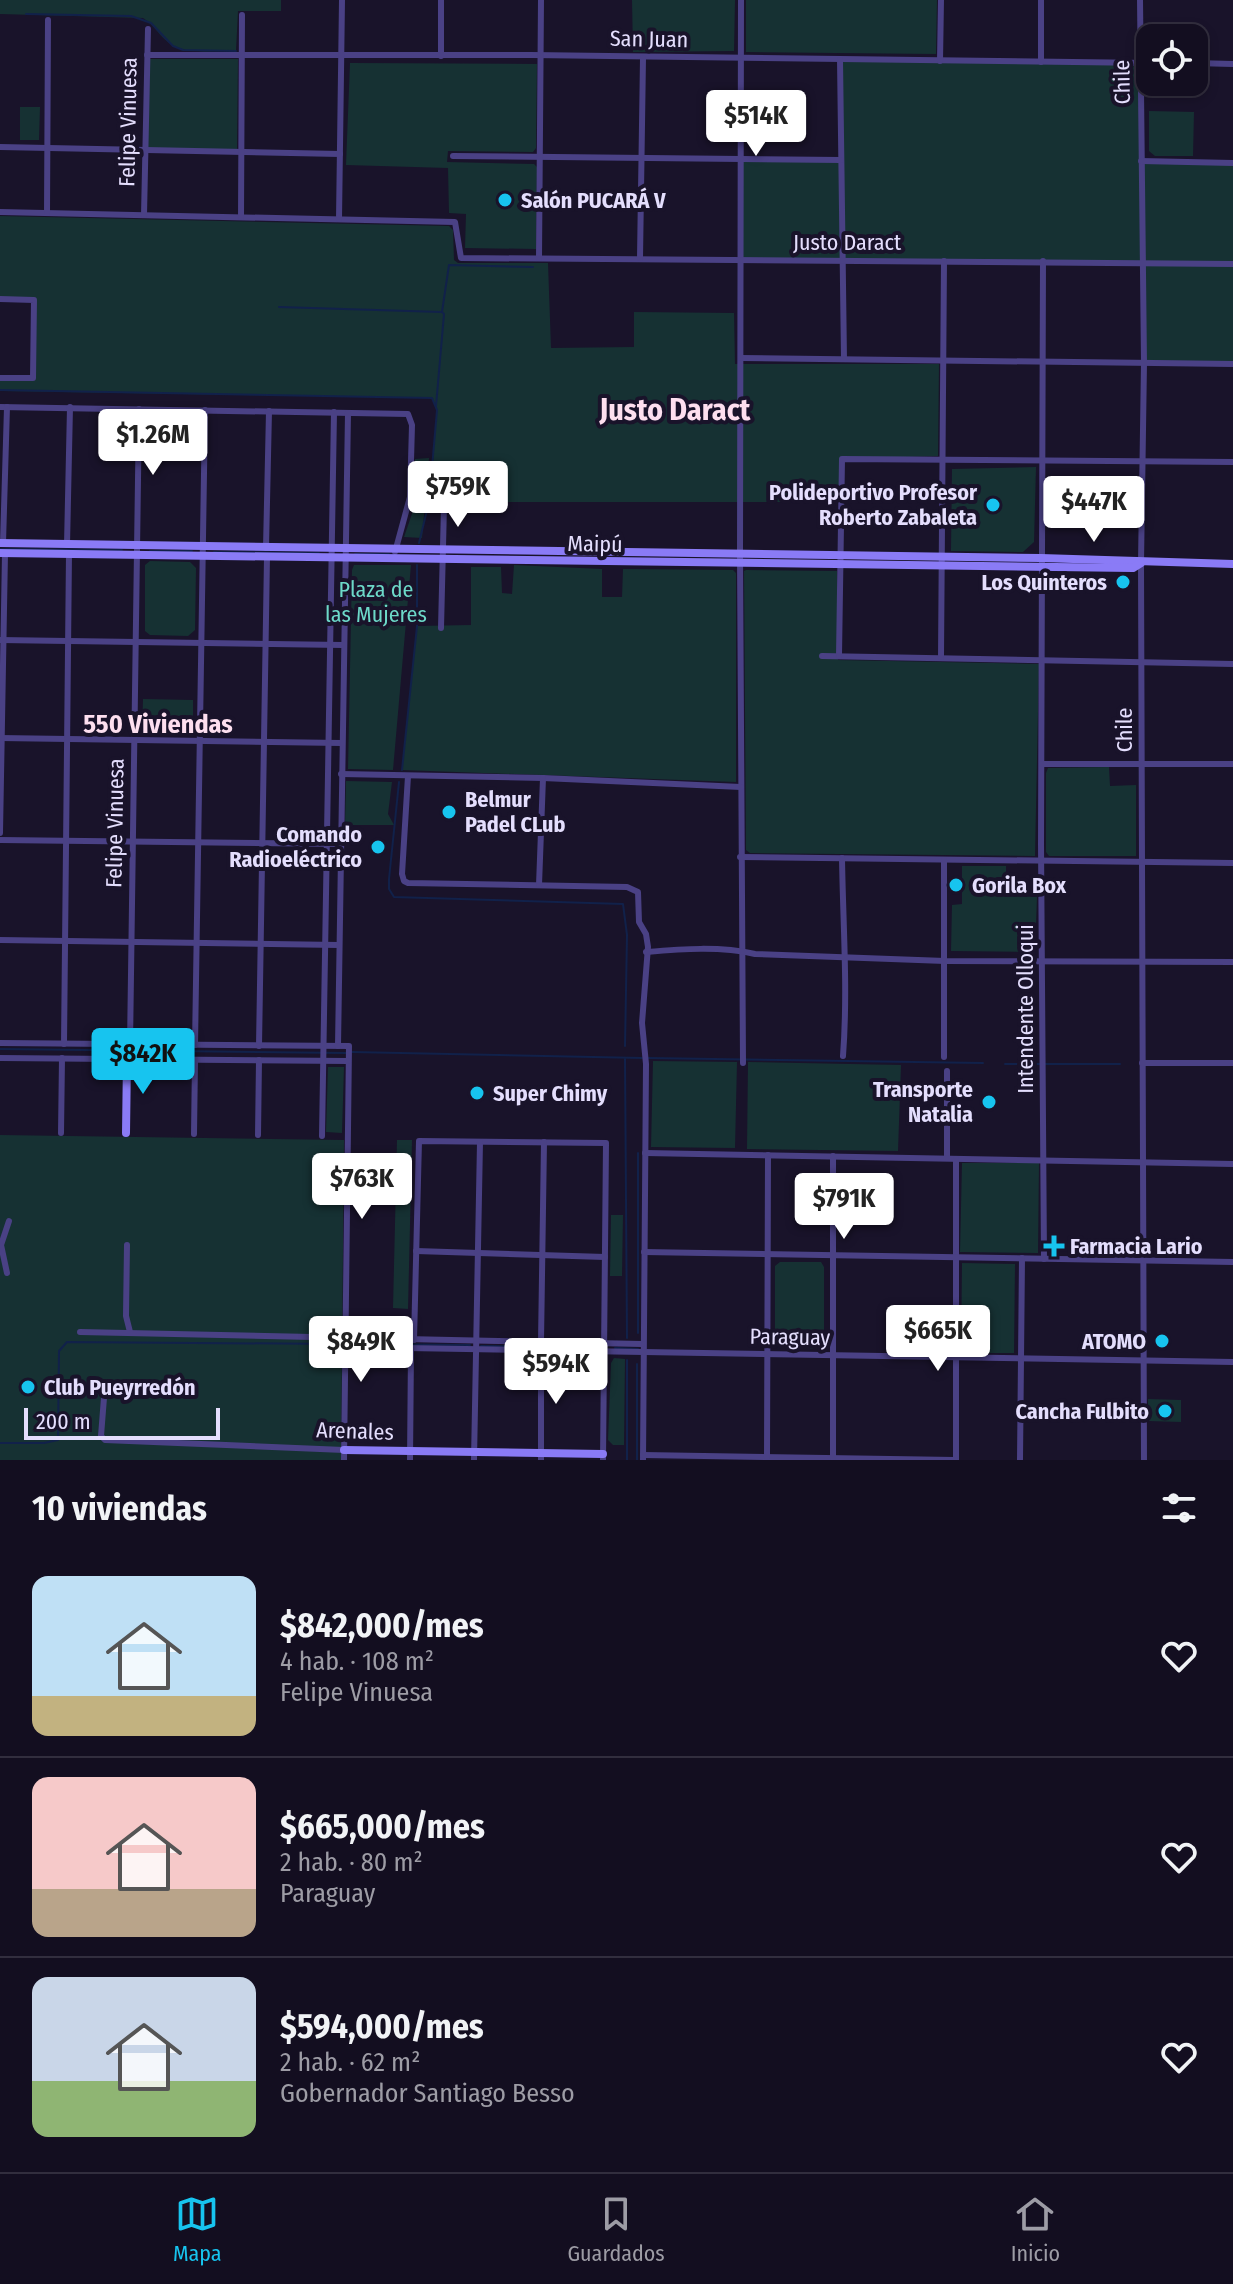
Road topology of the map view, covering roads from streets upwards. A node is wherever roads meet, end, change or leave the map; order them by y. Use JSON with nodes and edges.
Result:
{"nodes":[{"id":1,"x":342,"y":0,"type":"edge"},
{"id":2,"x":441,"y":0,"type":"edge"},
{"id":3,"x":541,"y":0,"type":"edge"},
{"id":4,"x":741,"y":0,"type":"edge"},
{"id":5,"x":941,"y":0,"type":"edge"},
{"id":6,"x":1041,"y":0,"type":"edge"},
{"id":7,"x":1140,"y":0,"type":"edge"},
{"id":8,"x":242,"y":15,"type":"dead end"},
{"id":9,"x":48,"y":20,"type":"dead end"},
{"id":10,"x":1140,"y":24,"type":"edge"},
{"id":11,"x":148,"y":29,"type":"dead end"},
{"id":12,"x":147,"y":55,"type":"junction"},
{"id":13,"x":242,"y":55,"type":"junction"},
{"id":14,"x":441,"y":56,"type":"junction"},
{"id":15,"x":541,"y":56,"type":"junction"},
{"id":16,"x":341,"y":57,"type":"junction"},
{"id":17,"x":643,"y":58,"type":"junction"},
{"id":18,"x":741,"y":58,"type":"junction"},
{"id":19,"x":840,"y":60,"type":"junction"},
{"id":20,"x":940,"y":61,"type":"junction"},
{"id":21,"x":1041,"y":62,"type":"junction"},
{"id":22,"x":1136,"y":62,"type":"edge"},
{"id":23,"x":1208,"y":63,"type":"edge"},
{"id":24,"x":1233,"y":64,"type":"edge"},
{"id":25,"x":1140,"y":96,"type":"edge"},
{"id":26,"x":0,"y":147,"type":"edge"},
{"id":27,"x":46,"y":148,"type":"junction"},
{"id":28,"x":145,"y":151,"type":"junction"},
{"id":29,"x":240,"y":152,"type":"junction"},
{"id":30,"x":340,"y":154,"type":"junction"},
{"id":31,"x":453,"y":156,"type":"dead end"},
{"id":32,"x":540,"y":157,"type":"junction"},
{"id":33,"x":642,"y":159,"type":"junction"},
{"id":34,"x":741,"y":160,"type":"junction"},
{"id":35,"x":841,"y":160,"type":"junction"},
{"id":36,"x":1141,"y":161,"type":"junction"},
{"id":37,"x":1233,"y":163,"type":"edge"},
{"id":38,"x":0,"y":212,"type":"edge"},
{"id":39,"x":47,"y":213,"type":"junction"},
{"id":40,"x":144,"y":215,"type":"junction"},
{"id":41,"x":241,"y":217,"type":"junction"},
{"id":42,"x":339,"y":219,"type":"junction"},
{"id":43,"x":539,"y":258,"type":"junction"},
{"id":44,"x":640,"y":258,"type":"junction"},
{"id":45,"x":741,"y":259,"type":"junction"},
{"id":46,"x":843,"y":260,"type":"junction"},
{"id":47,"x":944,"y":261,"type":"junction"},
{"id":48,"x":1043,"y":261,"type":"junction"},
{"id":49,"x":1142,"y":262,"type":"junction"},
{"id":50,"x":1233,"y":264,"type":"edge"},
{"id":51,"x":0,"y":299,"type":"edge"},
{"id":52,"x":741,"y":358,"type":"junction"},
{"id":53,"x":844,"y":359,"type":"junction"},
{"id":54,"x":943,"y":360,"type":"junction"},
{"id":55,"x":1043,"y":361,"type":"junction"},
{"id":56,"x":1144,"y":363,"type":"junction"},
{"id":57,"x":1233,"y":364,"type":"edge"},
{"id":58,"x":0,"y":378,"type":"edge"},
{"id":59,"x":3,"y":407,"type":"edge"},
{"id":60,"x":70,"y":407,"type":"junction"},
{"id":61,"x":139,"y":409,"type":"junction"},
{"id":62,"x":205,"y":410,"type":"junction"},
{"id":63,"x":269,"y":411,"type":"junction"},
{"id":64,"x":334,"y":412,"type":"junction"},
{"id":65,"x":348,"y":413,"type":"junction"},
{"id":66,"x":942,"y":460,"type":"junction"},
{"id":67,"x":1043,"y":461,"type":"junction"},
{"id":68,"x":1143,"y":461,"type":"junction"},
{"id":69,"x":1233,"y":462,"type":"edge"},
{"id":70,"x":444,"y":506,"type":"dead end"},
{"id":71,"x":2,"y":548,"type":"edge"},
{"id":72,"x":68,"y":549,"type":"junction"},
{"id":73,"x":345,"y":549,"type":"junction"},
{"id":74,"x":395,"y":549,"type":"junction"},
{"id":75,"x":137,"y":550,"type":"junction"},
{"id":76,"x":203,"y":551,"type":"junction"},
{"id":77,"x":266,"y":552,"type":"junction"},
{"id":78,"x":332,"y":553,"type":"junction"},
{"id":79,"x":442,"y":555,"type":"junction"},
{"id":80,"x":345,"y":559,"type":"junction"},
{"id":81,"x":740,"y":559,"type":"junction"},
{"id":82,"x":394,"y":560,"type":"junction"},
{"id":83,"x":840,"y":560,"type":"junction"},
{"id":84,"x":942,"y":561,"type":"junction"},
{"id":85,"x":1041,"y":562,"type":"junction"},
{"id":86,"x":1141,"y":563,"type":"junction"},
{"id":87,"x":1233,"y":564,"type":"edge"},
{"id":88,"x":441,"y":628,"type":"dead end"},
{"id":89,"x":2,"y":640,"type":"edge"},
{"id":90,"x":68,"y":641,"type":"junction"},
{"id":91,"x":135,"y":642,"type":"junction"},
{"id":92,"x":202,"y":643,"type":"junction"},
{"id":93,"x":265,"y":644,"type":"junction"},
{"id":94,"x":330,"y":645,"type":"junction"},
{"id":95,"x":343,"y":645,"type":"junction"},
{"id":96,"x":822,"y":656,"type":"dead end"},
{"id":97,"x":839,"y":656,"type":"junction"},
{"id":98,"x":941,"y":657,"type":"junction"},
{"id":99,"x":1042,"y":661,"type":"junction"},
{"id":100,"x":1141,"y":663,"type":"junction"},
{"id":101,"x":1233,"y":664,"type":"edge"},
{"id":102,"x":1,"y":738,"type":"edge"},
{"id":103,"x":66,"y":739,"type":"junction"},
{"id":104,"x":134,"y":740,"type":"junction"},
{"id":105,"x":201,"y":741,"type":"junction"},
{"id":106,"x":264,"y":741,"type":"junction"},
{"id":107,"x":329,"y":742,"type":"junction"},
{"id":108,"x":341,"y":743,"type":"junction"},
{"id":109,"x":1042,"y":764,"type":"junction"},
{"id":110,"x":1142,"y":764,"type":"junction"},
{"id":111,"x":1233,"y":764,"type":"edge"},
{"id":112,"x":341,"y":774,"type":"junction"},
{"id":113,"x":408,"y":776,"type":"junction"},
{"id":114,"x":543,"y":778,"type":"junction"},
{"id":115,"x":741,"y":787,"type":"junction"},
{"id":116,"x":0,"y":833,"type":"edge"},
{"id":117,"x":0,"y":840,"type":"edge"},
{"id":118,"x":65,"y":840,"type":"junction"},
{"id":119,"x":133,"y":841,"type":"junction"},
{"id":120,"x":199,"y":842,"type":"junction"},
{"id":121,"x":262,"y":843,"type":"junction"},
{"id":122,"x":327,"y":843,"type":"junction"},
{"id":123,"x":340,"y":844,"type":"junction"},
{"id":124,"x":740,"y":857,"type":"junction"},
{"id":125,"x":842,"y":858,"type":"junction"},
{"id":126,"x":944,"y":860,"type":"junction"},
{"id":127,"x":1042,"y":861,"type":"junction"},
{"id":128,"x":1142,"y":862,"type":"junction"},
{"id":129,"x":1233,"y":863,"type":"edge"},
{"id":130,"x":539,"y":885,"type":"junction"},
{"id":131,"x":0,"y":940,"type":"edge"},
{"id":132,"x":63,"y":941,"type":"junction"},
{"id":133,"x":132,"y":942,"type":"junction"},
{"id":134,"x":196,"y":943,"type":"junction"},
{"id":135,"x":261,"y":944,"type":"junction"},
{"id":136,"x":324,"y":944,"type":"junction"},
{"id":137,"x":339,"y":945,"type":"junction"},
{"id":138,"x":742,"y":951,"type":"junction"},
{"id":139,"x":646,"y":952,"type":"junction"},
{"id":140,"x":846,"y":956,"type":"junction"},
{"id":141,"x":945,"y":961,"type":"junction"},
{"id":142,"x":1042,"y":961,"type":"junction"},
{"id":143,"x":1142,"y":961,"type":"junction"},
{"id":144,"x":1233,"y":962,"type":"edge"},
{"id":145,"x":0,"y":1043,"type":"edge"},
{"id":146,"x":64,"y":1044,"type":"junction"},
{"id":147,"x":130,"y":1045,"type":"junction"},
{"id":148,"x":195,"y":1045,"type":"junction"},
{"id":149,"x":259,"y":1046,"type":"junction"},
{"id":150,"x":338,"y":1046,"type":"junction"},
{"id":151,"x":323,"y":1047,"type":"junction"},
{"id":152,"x":843,"y":1056,"type":"dead end"},
{"id":153,"x":944,"y":1057,"type":"dead end"},
{"id":154,"x":0,"y":1058,"type":"edge"},
{"id":155,"x":62,"y":1058,"type":"junction"},
{"id":156,"x":127,"y":1059,"type":"junction"},
{"id":157,"x":195,"y":1060,"type":"junction"},
{"id":158,"x":259,"y":1060,"type":"junction"},
{"id":159,"x":323,"y":1061,"type":"junction"},
{"id":160,"x":348,"y":1061,"type":"junction"},
{"id":161,"x":743,"y":1063,"type":"dead end"},
{"id":162,"x":1142,"y":1063,"type":"junction"},
{"id":163,"x":1233,"y":1063,"type":"edge"},
{"id":164,"x":947,"y":1071,"type":"dead end"},
{"id":165,"x":61,"y":1133,"type":"dead end"},
{"id":166,"x":126,"y":1133,"type":"dead end"},
{"id":167,"x":194,"y":1134,"type":"dead end"},
{"id":168,"x":258,"y":1135,"type":"dead end"},
{"id":169,"x":322,"y":1136,"type":"dead end"},
{"id":170,"x":480,"y":1142,"type":"junction"},
{"id":171,"x":544,"y":1142,"type":"junction"},
{"id":172,"x":645,"y":1153,"type":"junction"},
{"id":173,"x":768,"y":1155,"type":"junction"},
{"id":174,"x":833,"y":1156,"type":"junction"},
{"id":175,"x":947,"y":1158,"type":"junction"},
{"id":176,"x":956,"y":1159,"type":"junction"},
{"id":177,"x":1043,"y":1161,"type":"junction"},
{"id":178,"x":1143,"y":1162,"type":"junction"},
{"id":179,"x":1233,"y":1164,"type":"edge"},
{"id":180,"x":9,"y":1221,"type":"dead end"},
{"id":181,"x":1,"y":1245,"type":"edge"},
{"id":182,"x":127,"y":1245,"type":"dead end"},
{"id":183,"x":416,"y":1251,"type":"junction"},
{"id":184,"x":644,"y":1252,"type":"junction"},
{"id":185,"x":478,"y":1253,"type":"junction"},
{"id":186,"x":542,"y":1255,"type":"junction"},
{"id":187,"x":769,"y":1255,"type":"junction"},
{"id":188,"x":833,"y":1256,"type":"junction"},
{"id":189,"x":605,"y":1257,"type":"junction"},
{"id":190,"x":956,"y":1257,"type":"junction"},
{"id":191,"x":1022,"y":1258,"type":"junction"},
{"id":192,"x":1044,"y":1259,"type":"junction"},
{"id":193,"x":1143,"y":1260,"type":"junction"},
{"id":194,"x":1233,"y":1262,"type":"edge"},
{"id":195,"x":7,"y":1273,"type":"dead end"},
{"id":196,"x":80,"y":1332,"type":"dead end"},
{"id":197,"x":130,"y":1332,"type":"junction"},
{"id":198,"x":346,"y":1337,"type":"junction"},
{"id":199,"x":414,"y":1340,"type":"junction"},
{"id":200,"x":476,"y":1341,"type":"junction"},
{"id":201,"x":541,"y":1342,"type":"junction"},
{"id":202,"x":605,"y":1343,"type":"junction"},
{"id":203,"x":642,"y":1344,"type":"junction"},
{"id":204,"x":347,"y":1347,"type":"junction"},
{"id":205,"x":411,"y":1349,"type":"junction"},
{"id":206,"x":475,"y":1350,"type":"junction"},
{"id":207,"x":541,"y":1351,"type":"junction"},
{"id":208,"x":605,"y":1352,"type":"junction"},
{"id":209,"x":642,"y":1353,"type":"junction"},
{"id":210,"x":768,"y":1355,"type":"junction"},
{"id":211,"x":833,"y":1356,"type":"junction"},
{"id":212,"x":956,"y":1358,"type":"junction"},
{"id":213,"x":1021,"y":1360,"type":"junction"},
{"id":214,"x":1144,"y":1362,"type":"junction"},
{"id":215,"x":1233,"y":1362,"type":"edge"},
{"id":216,"x":105,"y":1385,"type":"dead end"},
{"id":217,"x":344,"y":1455,"type":"edge"},
{"id":218,"x":410,"y":1456,"type":"edge"},
{"id":219,"x":474,"y":1456,"type":"edge"},
{"id":220,"x":541,"y":1457,"type":"edge"},
{"id":221,"x":603,"y":1457,"type":"edge"},
{"id":222,"x":643,"y":1457,"type":"edge"},
{"id":223,"x":767,"y":1457,"type":"junction"},
{"id":224,"x":746,"y":1458,"type":"edge"},
{"id":225,"x":833,"y":1458,"type":"edge"},
{"id":226,"x":845,"y":1459,"type":"edge"},
{"id":227,"x":945,"y":1460,"type":"edge"},
{"id":228,"x":956,"y":1460,"type":"edge"},
{"id":229,"x":1020,"y":1460,"type":"edge"},
{"id":230,"x":1144,"y":1460,"type":"edge"}],
"edges":[{"from":1,"to":16,"type":"street"},
{"from":2,"to":14,"type":"street"},
{"from":3,"to":15,"type":"street"},
{"from":4,"to":18,"type":"street"},
{"from":5,"to":20,"type":"street"},
{"from":6,"to":21,"type":"street"},
{"from":7,"to":10,"type":"street","name":"Chile"},
{"from":8,"to":13,"type":"street"},
{"from":9,"to":27,"type":"street"},
{"from":11,"to":12,"type":"street","name":"Felipe Vinuesa"},
{"from":12,"to":13,"type":"street","name":"San Juan"},
{"from":12,"to":28,"type":"street","name":"Felipe Vinuesa"},
{"from":13,"to":16,"type":"street","name":"San Juan"},
{"from":13,"to":29,"type":"street"},
{"from":14,"to":15,"type":"street","name":"San Juan"},
{"from":14,"to":16,"type":"street","name":"San Juan"},
{"from":15,"to":17,"type":"street","name":"San Juan"},
{"from":15,"to":32,"type":"street"},
{"from":16,"to":30,"type":"street"},
{"from":17,"to":18,"type":"street","name":"San Juan"},
{"from":17,"to":33,"type":"street"},
{"from":18,"to":19,"type":"street","name":"San Juan"},
{"from":18,"to":34,"type":"street"},
{"from":19,"to":20,"type":"street","name":"San Juan"},
{"from":19,"to":35,"type":"street"},
{"from":20,"to":21,"type":"street","name":"San Juan"},
{"from":21,"to":22,"type":"street","name":"San Juan"},
{"from":23,"to":24,"type":"street"},
{"from":25,"to":36,"type":"street","name":"Chile"},
{"from":26,"to":27,"type":"street"},
{"from":27,"to":28,"type":"street"},
{"from":27,"to":39,"type":"street"},
{"from":28,"to":29,"type":"street"},
{"from":28,"to":40,"type":"street","name":"Felipe Vinuesa"},
{"from":29,"to":30,"type":"street"},
{"from":29,"to":41,"type":"street"},
{"from":30,"to":42,"type":"street"},
{"from":31,"to":32,"type":"street"},
{"from":32,"to":33,"type":"street"},
{"from":32,"to":43,"type":"street"},
{"from":33,"to":34,"type":"street"},
{"from":33,"to":44,"type":"street"},
{"from":34,"to":35,"type":"street"},
{"from":34,"to":45,"type":"street"},
{"from":35,"to":46,"type":"street"},
{"from":36,"to":37,"type":"street"},
{"from":36,"to":49,"type":"street","name":"Chile"},
{"from":38,"to":39,"type":"street"},
{"from":39,"to":40,"type":"street"},
{"from":40,"to":41,"type":"street"},
{"from":41,"to":42,"type":"street"},
{"from":42,"to":43,"type":"street","name":"Justo Daract"},
{"from":43,"to":44,"type":"street","name":"Justo Daract"},
{"from":44,"to":45,"type":"street","name":"Justo Daract"},
{"from":45,"to":46,"type":"street","name":"Justo Daract"},
{"from":45,"to":52,"type":"street"},
{"from":46,"to":47,"type":"street","name":"Justo Daract"},
{"from":46,"to":53,"type":"street"},
{"from":47,"to":48,"type":"street","name":"Justo Daract"},
{"from":47,"to":54,"type":"street"},
{"from":48,"to":49,"type":"street","name":"Justo Daract"},
{"from":48,"to":55,"type":"street","name":"Intendente Olloqui"},
{"from":49,"to":50,"type":"street","name":"Justo Daract"},
{"from":49,"to":56,"type":"street","name":"Chile"},
{"from":51,"to":58,"type":"street"},
{"from":52,"to":53,"type":"street"},
{"from":52,"to":81,"type":"street"},
{"from":53,"to":54,"type":"street"},
{"from":54,"to":55,"type":"street"},
{"from":54,"to":66,"type":"street"},
{"from":55,"to":56,"type":"street"},
{"from":55,"to":67,"type":"street","name":"Intendente Olloqui"},
{"from":56,"to":57,"type":"street"},
{"from":56,"to":68,"type":"street","name":"Chile"},
{"from":59,"to":60,"type":"street"},
{"from":59,"to":71,"type":"street"},
{"from":60,"to":61,"type":"street"},
{"from":60,"to":72,"type":"street"},
{"from":61,"to":62,"type":"street"},
{"from":61,"to":75,"type":"street","name":"Felipe Vinuesa"},
{"from":62,"to":63,"type":"street"},
{"from":62,"to":76,"type":"street"},
{"from":63,"to":64,"type":"street"},
{"from":63,"to":77,"type":"street"},
{"from":64,"to":65,"type":"street"},
{"from":64,"to":78,"type":"street"},
{"from":65,"to":73,"type":"street"},
{"from":65,"to":74,"type":"street"},
{"from":66,"to":67,"type":"street"},
{"from":66,"to":83,"type":"street"},
{"from":66,"to":84,"type":"street"},
{"from":67,"to":68,"type":"street"},
{"from":67,"to":85,"type":"street","name":"Intendente Olloqui"},
{"from":68,"to":69,"type":"street"},
{"from":68,"to":86,"type":"street","name":"Chile"},
{"from":70,"to":79,"type":"street"},
{"from":71,"to":72,"type":"street","name":"Maipú"},
{"from":71,"to":89,"type":"street"},
{"from":72,"to":75,"type":"street","name":"Maipú"},
{"from":72,"to":90,"type":"street"},
{"from":73,"to":74,"type":"street","name":"Maipú"},
{"from":73,"to":78,"type":"street","name":"Maipú"},
{"from":73,"to":80,"type":"street"},
{"from":74,"to":79,"type":"street","name":"Maipú"},
{"from":74,"to":82,"type":"street"},
{"from":75,"to":76,"type":"street","name":"Maipú"},
{"from":75,"to":91,"type":"street","name":"Felipe Vinuesa"},
{"from":76,"to":77,"type":"street","name":"Maipú"},
{"from":76,"to":92,"type":"street"},
{"from":77,"to":78,"type":"street","name":"Maipú"},
{"from":77,"to":93,"type":"street"},
{"from":78,"to":80,"type":"street","name":"Maipú"},
{"from":78,"to":94,"type":"street"},
{"from":79,"to":81,"type":"street","name":"Maipú"},
{"from":79,"to":82,"type":"street","name":"Maipú"},
{"from":79,"to":88,"type":"street"},
{"from":80,"to":82,"type":"street","name":"Maipú"},
{"from":80,"to":95,"type":"street"},
{"from":81,"to":83,"type":"street","name":"Maipú"},
{"from":81,"to":115,"type":"street"},
{"from":83,"to":84,"type":"street","name":"Maipú"},
{"from":83,"to":97,"type":"street"},
{"from":84,"to":85,"type":"street","name":"Maipú"},
{"from":84,"to":98,"type":"street"},
{"from":85,"to":86,"type":"street","name":"Maipú"},
{"from":85,"to":99,"type":"street","name":"Intendente Olloqui"},
{"from":86,"to":87,"type":"street","name":"Maipú"},
{"from":86,"to":100,"type":"street","name":"Chile"},
{"from":89,"to":90,"type":"street"},
{"from":89,"to":102,"type":"street"},
{"from":90,"to":91,"type":"street"},
{"from":90,"to":103,"type":"street"},
{"from":91,"to":92,"type":"street"},
{"from":91,"to":104,"type":"street","name":"Felipe Vinuesa"},
{"from":92,"to":93,"type":"street"},
{"from":92,"to":105,"type":"street"},
{"from":93,"to":94,"type":"street"},
{"from":93,"to":106,"type":"street"},
{"from":94,"to":95,"type":"street"},
{"from":94,"to":107,"type":"street"},
{"from":95,"to":108,"type":"street"},
{"from":96,"to":97,"type":"street"},
{"from":97,"to":98,"type":"street"},
{"from":98,"to":99,"type":"street"},
{"from":99,"to":100,"type":"street"},
{"from":99,"to":109,"type":"street","name":"Intendente Olloqui"},
{"from":100,"to":101,"type":"street"},
{"from":100,"to":110,"type":"street","name":"Chile"},
{"from":102,"to":103,"type":"street"},
{"from":102,"to":116,"type":"street"},
{"from":103,"to":104,"type":"street"},
{"from":103,"to":118,"type":"street"},
{"from":104,"to":105,"type":"street"},
{"from":104,"to":119,"type":"street","name":"Felipe Vinuesa"},
{"from":105,"to":106,"type":"street"},
{"from":105,"to":120,"type":"street"},
{"from":106,"to":107,"type":"street"},
{"from":106,"to":121,"type":"street"},
{"from":107,"to":108,"type":"street"},
{"from":107,"to":122,"type":"street"},
{"from":108,"to":112,"type":"street"},
{"from":109,"to":110,"type":"street"},
{"from":109,"to":127,"type":"street","name":"Intendente Olloqui"},
{"from":110,"to":111,"type":"street"},
{"from":110,"to":128,"type":"street","name":"Chile"},
{"from":112,"to":113,"type":"street"},
{"from":112,"to":123,"type":"street"},
{"from":113,"to":114,"type":"street"},
{"from":113,"to":130,"type":"street"},
{"from":114,"to":115,"type":"street"},
{"from":114,"to":130,"type":"street"},
{"from":115,"to":124,"type":"street"},
{"from":117,"to":118,"type":"street"},
{"from":118,"to":119,"type":"street"},
{"from":118,"to":132,"type":"street"},
{"from":119,"to":120,"type":"street"},
{"from":119,"to":133,"type":"street","name":"Felipe Vinuesa"},
{"from":120,"to":121,"type":"street"},
{"from":120,"to":134,"type":"street"},
{"from":121,"to":122,"type":"street"},
{"from":121,"to":135,"type":"street"},
{"from":122,"to":123,"type":"street"},
{"from":122,"to":136,"type":"street"},
{"from":123,"to":137,"type":"street"},
{"from":124,"to":125,"type":"street"},
{"from":124,"to":138,"type":"street"},
{"from":125,"to":126,"type":"street"},
{"from":125,"to":140,"type":"street"},
{"from":126,"to":127,"type":"street"},
{"from":126,"to":141,"type":"street"},
{"from":127,"to":128,"type":"street"},
{"from":127,"to":142,"type":"street","name":"Intendente Olloqui"},
{"from":128,"to":129,"type":"street"},
{"from":128,"to":143,"type":"street","name":"Chile"},
{"from":130,"to":139,"type":"street"},
{"from":131,"to":132,"type":"street"},
{"from":132,"to":133,"type":"street"},
{"from":132,"to":146,"type":"street"},
{"from":133,"to":134,"type":"street"},
{"from":133,"to":147,"type":"street","name":"Felipe Vinuesa"},
{"from":134,"to":135,"type":"street"},
{"from":134,"to":148,"type":"street"},
{"from":135,"to":136,"type":"street"},
{"from":135,"to":149,"type":"street"},
{"from":136,"to":137,"type":"street"},
{"from":136,"to":151,"type":"street"},
{"from":137,"to":150,"type":"street"},
{"from":138,"to":139,"type":"street"},
{"from":138,"to":140,"type":"street"},
{"from":138,"to":161,"type":"street"},
{"from":139,"to":172,"type":"street"},
{"from":140,"to":141,"type":"street"},
{"from":140,"to":152,"type":"street"},
{"from":141,"to":142,"type":"street"},
{"from":141,"to":153,"type":"street"},
{"from":142,"to":143,"type":"street"},
{"from":142,"to":177,"type":"street","name":"Intendente Olloqui"},
{"from":143,"to":144,"type":"street"},
{"from":143,"to":162,"type":"street","name":"Chile"},
{"from":145,"to":146,"type":"street"},
{"from":146,"to":147,"type":"street"},
{"from":147,"to":148,"type":"street"},
{"from":148,"to":149,"type":"street"},
{"from":149,"to":151,"type":"street"},
{"from":150,"to":151,"type":"street"},
{"from":150,"to":160,"type":"street"},
{"from":151,"to":159,"type":"street"},
{"from":154,"to":155,"type":"street"},
{"from":155,"to":156,"type":"street"},
{"from":155,"to":165,"type":"street"},
{"from":156,"to":157,"type":"street"},
{"from":156,"to":166,"type":"street"},
{"from":157,"to":158,"type":"street"},
{"from":157,"to":167,"type":"street"},
{"from":158,"to":159,"type":"street"},
{"from":158,"to":168,"type":"street"},
{"from":159,"to":160,"type":"street"},
{"from":159,"to":169,"type":"street"},
{"from":160,"to":198,"type":"street"},
{"from":162,"to":163,"type":"street"},
{"from":162,"to":178,"type":"street","name":"Chile"},
{"from":164,"to":175,"type":"street"},
{"from":170,"to":171,"type":"street"},
{"from":170,"to":183,"type":"street"},
{"from":170,"to":185,"type":"street"},
{"from":171,"to":186,"type":"street"},
{"from":171,"to":189,"type":"street"},
{"from":172,"to":173,"type":"street"},
{"from":172,"to":184,"type":"street"},
{"from":173,"to":174,"type":"street"},
{"from":173,"to":187,"type":"street"},
{"from":174,"to":175,"type":"street"},
{"from":174,"to":188,"type":"street"},
{"from":175,"to":176,"type":"street"},
{"from":176,"to":177,"type":"street"},
{"from":176,"to":190,"type":"street"},
{"from":177,"to":178,"type":"street"},
{"from":177,"to":192,"type":"street","name":"Intendente Olloqui"},
{"from":178,"to":179,"type":"street"},
{"from":178,"to":193,"type":"street","name":"Chile"},
{"from":180,"to":181,"type":"street"},
{"from":181,"to":195,"type":"street"},
{"from":182,"to":197,"type":"street"},
{"from":183,"to":185,"type":"street"},
{"from":183,"to":199,"type":"street"},
{"from":184,"to":187,"type":"street"},
{"from":184,"to":203,"type":"street"},
{"from":185,"to":186,"type":"street"},
{"from":185,"to":200,"type":"street"},
{"from":186,"to":189,"type":"street"},
{"from":186,"to":201,"type":"street"},
{"from":187,"to":188,"type":"street"},
{"from":187,"to":210,"type":"street"},
{"from":188,"to":190,"type":"street"},
{"from":188,"to":211,"type":"street"},
{"from":189,"to":202,"type":"street"},
{"from":190,"to":191,"type":"street"},
{"from":190,"to":212,"type":"street"},
{"from":191,"to":192,"type":"street"},
{"from":191,"to":213,"type":"street"},
{"from":192,"to":193,"type":"street"},
{"from":193,"to":194,"type":"street"},
{"from":193,"to":214,"type":"street","name":"Chile"},
{"from":196,"to":197,"type":"street"},
{"from":197,"to":198,"type":"street"},
{"from":198,"to":199,"type":"street"},
{"from":198,"to":204,"type":"street"},
{"from":199,"to":200,"type":"street"},
{"from":200,"to":201,"type":"street"},
{"from":200,"to":206,"type":"street"},
{"from":201,"to":202,"type":"street"},
{"from":202,"to":203,"type":"street"},
{"from":202,"to":208,"type":"street"},
{"from":203,"to":209,"type":"street"},
{"from":204,"to":205,"type":"street","name":"Paraguay"},
{"from":204,"to":217,"type":"street"},
{"from":205,"to":206,"type":"street","name":"Paraguay"},
{"from":205,"to":218,"type":"street"},
{"from":206,"to":207,"type":"street","name":"Paraguay"},
{"from":206,"to":219,"type":"street"},
{"from":207,"to":208,"type":"street","name":"Paraguay"},
{"from":207,"to":220,"type":"street"},
{"from":208,"to":209,"type":"street","name":"Paraguay"},
{"from":208,"to":221,"type":"street"},
{"from":209,"to":210,"type":"street","name":"Paraguay"},
{"from":209,"to":222,"type":"street"},
{"from":210,"to":211,"type":"street","name":"Paraguay"},
{"from":210,"to":223,"type":"street"},
{"from":211,"to":212,"type":"street","name":"Paraguay"},
{"from":211,"to":225,"type":"street"},
{"from":212,"to":213,"type":"street","name":"Paraguay"},
{"from":212,"to":228,"type":"street"},
{"from":213,"to":214,"type":"street","name":"Paraguay"},
{"from":213,"to":229,"type":"street"},
{"from":214,"to":215,"type":"street","name":"Paraguay"},
{"from":214,"to":230,"type":"street","name":"Chile"},
{"from":216,"to":217,"type":"street","name":"Arenales"},
{"from":217,"to":218,"type":"street","name":"Arenales"},
{"from":218,"to":219,"type":"street","name":"Arenales"},
{"from":219,"to":220,"type":"street","name":"Arenales"},
{"from":220,"to":221,"type":"street","name":"Arenales"},
{"from":222,"to":224,"type":"street"},
{"from":223,"to":224,"type":"street"},
{"from":223,"to":225,"type":"street"},
{"from":225,"to":226,"type":"street"},
{"from":226,"to":227,"type":"street"},
{"from":227,"to":228,"type":"street"}]}
